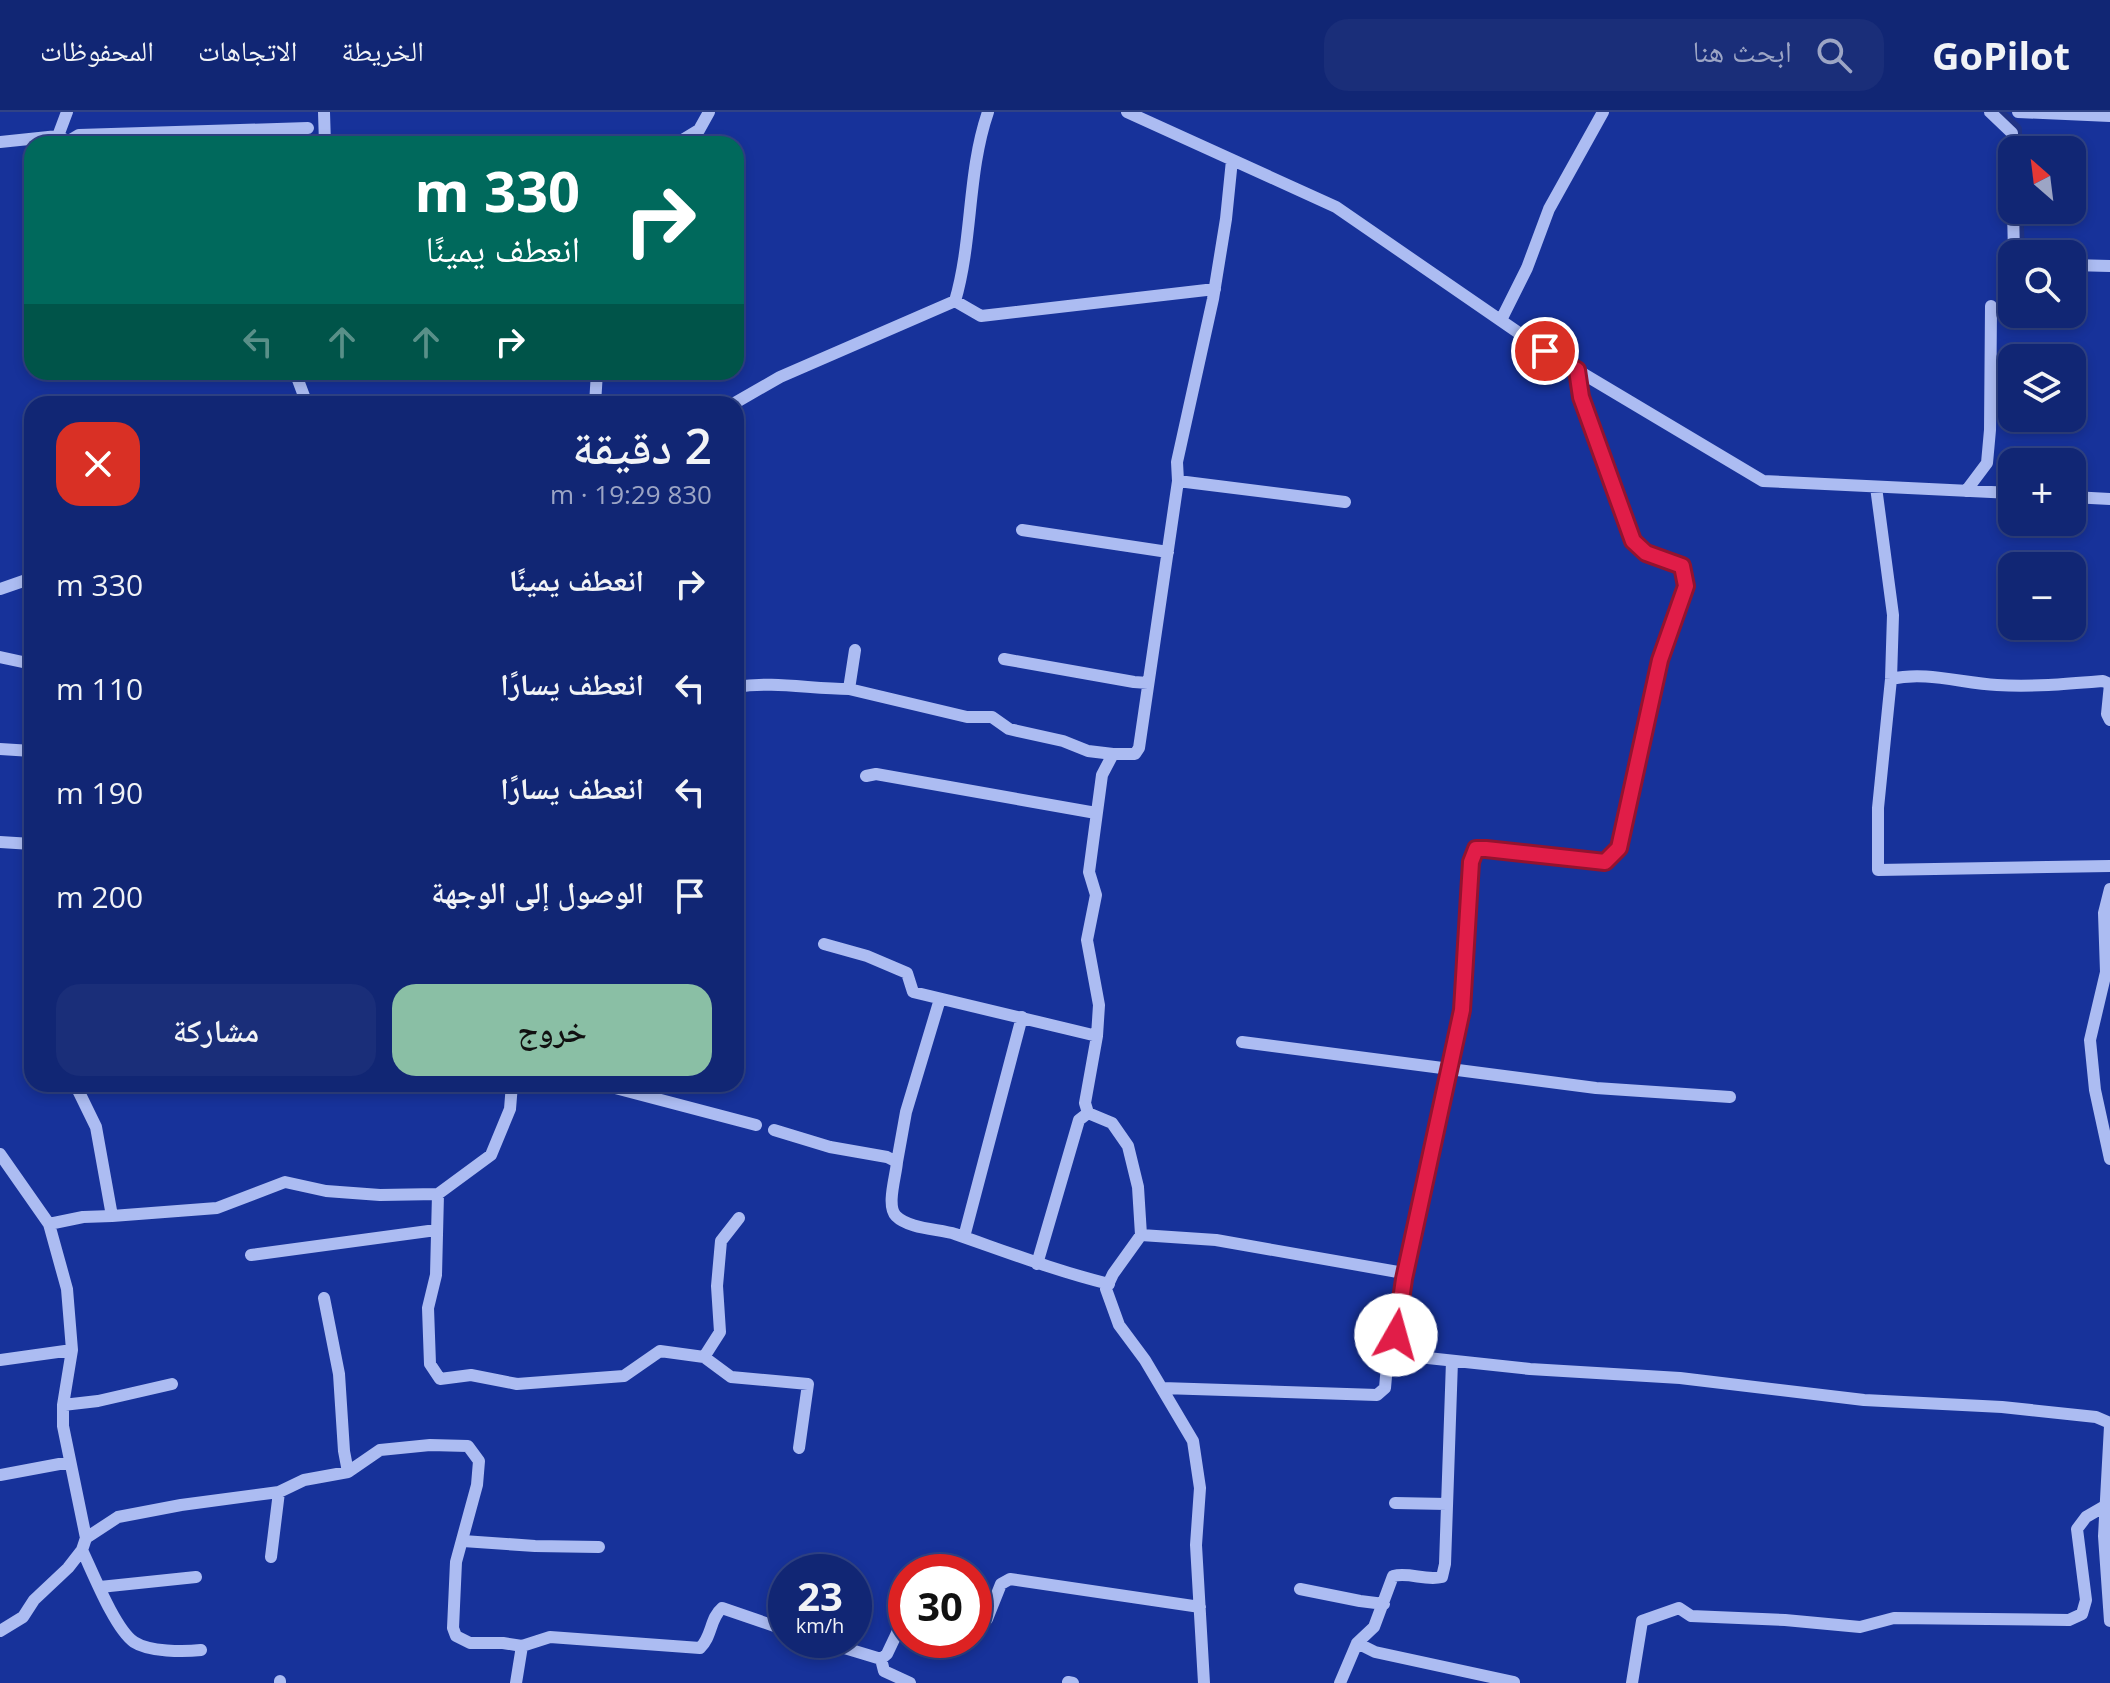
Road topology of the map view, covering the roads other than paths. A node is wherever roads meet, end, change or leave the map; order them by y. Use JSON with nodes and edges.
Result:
{"nodes":[{"id":1,"x":67,"y":112,"type":"edge"},
{"id":2,"x":324,"y":112,"type":"edge"},
{"id":3,"x":709,"y":112,"type":"edge"},
{"id":4,"x":988,"y":112,"type":"edge"},
{"id":5,"x":1127,"y":112,"type":"edge"},
{"id":6,"x":1603,"y":112,"type":"edge"},
{"id":7,"x":1990,"y":112,"type":"edge"},
{"id":8,"x":2018,"y":112,"type":"edge"},
{"id":9,"x":2110,"y":116,"type":"edge"},
{"id":10,"x":308,"y":128,"type":"dead end"},
{"id":11,"x":65,"y":136,"type":"edge"},
{"id":12,"x":76,"y":136,"type":"edge"},
{"id":13,"x":325,"y":136,"type":"edge"},
{"id":14,"x":689,"y":136,"type":"edge"},
{"id":15,"x":2012,"y":136,"type":"edge"},
{"id":16,"x":24,"y":141,"type":"edge"},
{"id":17,"x":0,"y":142,"type":"edge"},
{"id":18,"x":1232,"y":160,"type":"junction"},
{"id":19,"x":2086,"y":265,"type":"edge"},
{"id":20,"x":2110,"y":266,"type":"edge"},
{"id":21,"x":1215,"y":289,"type":"junction"},
{"id":22,"x":955,"y":301,"type":"junction"},
{"id":23,"x":1991,"y":306,"type":"dead end"},
{"id":24,"x":1501,"y":320,"type":"junction"},
{"id":25,"x":1577,"y":370,"type":"junction"},
{"id":26,"x":744,"y":398,"type":"edge"},
{"id":27,"x":1178,"y":481,"type":"junction"},
{"id":28,"x":1876,"y":487,"type":"junction"},
{"id":29,"x":1966,"y":491,"type":"junction"},
{"id":30,"x":1998,"y":492,"type":"edge"},
{"id":31,"x":2086,"y":498,"type":"edge"},
{"id":32,"x":2110,"y":499,"type":"edge"},
{"id":33,"x":1345,"y":502,"type":"dead end"},
{"id":34,"x":1022,"y":530,"type":"dead end"},
{"id":35,"x":1168,"y":552,"type":"junction"},
{"id":36,"x":24,"y":581,"type":"edge"},
{"id":37,"x":0,"y":589,"type":"edge"},
{"id":38,"x":855,"y":650,"type":"dead end"},
{"id":39,"x":0,"y":657,"type":"edge"},
{"id":40,"x":1004,"y":659,"type":"dead end"},
{"id":41,"x":24,"y":662,"type":"edge"},
{"id":42,"x":1891,"y":679,"type":"junction"},
{"id":43,"x":1148,"y":683,"type":"junction"},
{"id":44,"x":744,"y":685,"type":"edge"},
{"id":45,"x":849,"y":689,"type":"junction"},
{"id":46,"x":2110,"y":720,"type":"edge"},
{"id":47,"x":0,"y":749,"type":"edge"},
{"id":48,"x":24,"y":750,"type":"edge"},
{"id":49,"x":1113,"y":754,"type":"junction"},
{"id":50,"x":866,"y":776,"type":"dead end"},
{"id":51,"x":1096,"y":813,"type":"junction"},
{"id":52,"x":0,"y":842,"type":"edge"},
{"id":53,"x":24,"y":844,"type":"edge"},
{"id":54,"x":2110,"y":866,"type":"edge"},
{"id":55,"x":2110,"y":889,"type":"edge"},
{"id":56,"x":824,"y":944,"type":"dead end"},
{"id":57,"x":940,"y":999,"type":"junction"},
{"id":58,"x":1022,"y":1017,"type":"junction"},
{"id":59,"x":1097,"y":1036,"type":"junction"},
{"id":60,"x":1242,"y":1042,"type":"dead end"},
{"id":61,"x":1448,"y":1070,"type":"junction"},
{"id":62,"x":79,"y":1092,"type":"edge"},
{"id":63,"x":511,"y":1092,"type":"edge"},
{"id":64,"x":630,"y":1092,"type":"edge"},
{"id":65,"x":1730,"y":1097,"type":"dead end"},
{"id":66,"x":1088,"y":1113,"type":"junction"},
{"id":67,"x":756,"y":1125,"type":"dead end"},
{"id":68,"x":774,"y":1130,"type":"dead end"},
{"id":69,"x":0,"y":1154,"type":"edge"},
{"id":70,"x":2110,"y":1159,"type":"edge"},
{"id":71,"x":897,"y":1162,"type":"junction"},
{"id":72,"x":438,"y":1194,"type":"junction"},
{"id":73,"x":112,"y":1216,"type":"junction"},
{"id":74,"x":739,"y":1218,"type":"dead end"},
{"id":75,"x":49,"y":1224,"type":"junction"},
{"id":76,"x":436,"y":1230,"type":"junction"},
{"id":77,"x":1141,"y":1235,"type":"junction"},
{"id":78,"x":964,"y":1237,"type":"junction"},
{"id":79,"x":251,"y":1255,"type":"dead end"},
{"id":80,"x":1037,"y":1264,"type":"junction"},
{"id":81,"x":1404,"y":1279,"type":"junction"},
{"id":82,"x":1109,"y":1284,"type":"junction"},
{"id":83,"x":324,"y":1298,"type":"dead end"},
{"id":84,"x":1397,"y":1348,"type":"junction"},
{"id":85,"x":72,"y":1350,"type":"junction"},
{"id":86,"x":704,"y":1357,"type":"junction"},
{"id":87,"x":0,"y":1360,"type":"edge"},
{"id":88,"x":1452,"y":1361,"type":"junction"},
{"id":89,"x":172,"y":1384,"type":"dead end"},
{"id":90,"x":1162,"y":1388,"type":"junction"},
{"id":91,"x":63,"y":1405,"type":"junction"},
{"id":92,"x":2110,"y":1424,"type":"edge"},
{"id":93,"x":799,"y":1448,"type":"dead end"},
{"id":94,"x":70,"y":1462,"type":"junction"},
{"id":95,"x":348,"y":1472,"type":"junction"},
{"id":96,"x":0,"y":1475,"type":"edge"},
{"id":97,"x":279,"y":1492,"type":"junction"},
{"id":98,"x":1395,"y":1503,"type":"dead end"},
{"id":99,"x":1447,"y":1504,"type":"junction"},
{"id":100,"x":2105,"y":1506,"type":"junction"},
{"id":101,"x":463,"y":1541,"type":"junction"},
{"id":102,"x":84,"y":1544,"type":"junction"},
{"id":103,"x":599,"y":1547,"type":"dead end"},
{"id":104,"x":271,"y":1557,"type":"dead end"},
{"id":105,"x":196,"y":1577,"type":"dead end"},
{"id":106,"x":100,"y":1587,"type":"junction"},
{"id":107,"x":1300,"y":1589,"type":"dead end"},
{"id":108,"x":1384,"y":1604,"type":"junction"},
{"id":109,"x":992,"y":1606,"type":"edge"},
{"id":110,"x":1200,"y":1607,"type":"junction"},
{"id":111,"x":2110,"y":1621,"type":"edge"},
{"id":112,"x":768,"y":1624,"type":"edge"},
{"id":113,"x":0,"y":1631,"type":"edge"},
{"id":114,"x":1357,"y":1643,"type":"junction"},
{"id":115,"x":522,"y":1646,"type":"junction"},
{"id":116,"x":201,"y":1650,"type":"dead end"},
{"id":117,"x":888,"y":1652,"type":"edge"},
{"id":118,"x":872,"y":1656,"type":"edge"},
{"id":119,"x":881,"y":1659,"type":"junction"},
{"id":120,"x":1514,"y":1682,"type":"edge"},
{"id":121,"x":516,"y":1683,"type":"edge"},
{"id":122,"x":910,"y":1683,"type":"edge"},
{"id":123,"x":1204,"y":1683,"type":"edge"},
{"id":124,"x":1340,"y":1683,"type":"edge"},
{"id":125,"x":1632,"y":1683,"type":"edge"}],
"edges":[{"from":1,"to":11,"type":"street"},
{"from":2,"to":13,"type":"street"},
{"from":3,"to":14,"type":"street"},
{"from":4,"to":22,"type":"street"},
{"from":5,"to":18,"type":"street"},
{"from":6,"to":24,"type":"street"},
{"from":7,"to":15,"type":"street"},
{"from":8,"to":9,"type":"street"},
{"from":10,"to":12,"type":"street"},
{"from":16,"to":17,"type":"street"},
{"from":18,"to":21,"type":"street"},
{"from":18,"to":24,"type":"street"},
{"from":19,"to":20,"type":"street"},
{"from":21,"to":22,"type":"street"},
{"from":21,"to":27,"type":"street"},
{"from":22,"to":26,"type":"street"},
{"from":23,"to":29,"type":"street"},
{"from":24,"to":25,"type":"street"},
{"from":25,"to":28,"type":"street"},
{"from":25,"to":61,"type":"street"},
{"from":27,"to":33,"type":"street"},
{"from":27,"to":35,"type":"street"},
{"from":28,"to":29,"type":"street"},
{"from":28,"to":42,"type":"street"},
{"from":29,"to":30,"type":"street"},
{"from":31,"to":32,"type":"street"},
{"from":34,"to":35,"type":"street"},
{"from":35,"to":43,"type":"street"},
{"from":36,"to":37,"type":"street"},
{"from":38,"to":45,"type":"street"},
{"from":39,"to":41,"type":"street"},
{"from":40,"to":43,"type":"street"},
{"from":42,"to":46,"type":"street"},
{"from":42,"to":54,"type":"street"},
{"from":43,"to":49,"type":"street"},
{"from":44,"to":45,"type":"street"},
{"from":45,"to":49,"type":"street"},
{"from":47,"to":48,"type":"street"},
{"from":49,"to":51,"type":"street"},
{"from":50,"to":51,"type":"street"},
{"from":51,"to":59,"type":"street"},
{"from":52,"to":53,"type":"street"},
{"from":55,"to":70,"type":"street"},
{"from":56,"to":57,"type":"street"},
{"from":57,"to":58,"type":"street"},
{"from":57,"to":71,"type":"street"},
{"from":58,"to":59,"type":"street"},
{"from":58,"to":78,"type":"street"},
{"from":59,"to":66,"type":"street"},
{"from":60,"to":61,"type":"street"},
{"from":61,"to":65,"type":"street"},
{"from":61,"to":81,"type":"street"},
{"from":62,"to":73,"type":"street"},
{"from":63,"to":72,"type":"street"},
{"from":64,"to":67,"type":"street"},
{"from":66,"to":77,"type":"street"},
{"from":66,"to":80,"type":"street"},
{"from":68,"to":71,"type":"street"},
{"from":69,"to":75,"type":"street"},
{"from":71,"to":78,"type":"street"},
{"from":72,"to":73,"type":"street"},
{"from":72,"to":76,"type":"street"},
{"from":73,"to":75,"type":"street"},
{"from":74,"to":86,"type":"street"},
{"from":75,"to":85,"type":"street"},
{"from":76,"to":79,"type":"street"},
{"from":76,"to":86,"type":"street"},
{"from":77,"to":81,"type":"street"},
{"from":77,"to":82,"type":"street"},
{"from":78,"to":80,"type":"street"},
{"from":80,"to":82,"type":"street"},
{"from":81,"to":84,"type":"street"},
{"from":82,"to":90,"type":"street"},
{"from":83,"to":95,"type":"street"},
{"from":84,"to":88,"type":"street"},
{"from":84,"to":90,"type":"street"},
{"from":85,"to":87,"type":"street"},
{"from":85,"to":91,"type":"street"},
{"from":86,"to":93,"type":"street"},
{"from":88,"to":92,"type":"street"},
{"from":88,"to":99,"type":"street"},
{"from":89,"to":91,"type":"street"},
{"from":90,"to":110,"type":"street"},
{"from":91,"to":94,"type":"street"},
{"from":92,"to":100,"type":"street"},
{"from":94,"to":96,"type":"street"},
{"from":94,"to":102,"type":"street"},
{"from":95,"to":97,"type":"street"},
{"from":95,"to":101,"type":"street"},
{"from":97,"to":102,"type":"street"},
{"from":97,"to":104,"type":"street"},
{"from":98,"to":99,"type":"street"},
{"from":99,"to":108,"type":"street"},
{"from":100,"to":111,"type":"street"},
{"from":100,"to":125,"type":"street"},
{"from":101,"to":103,"type":"street"},
{"from":101,"to":115,"type":"street"},
{"from":102,"to":106,"type":"street"},
{"from":102,"to":113,"type":"street"},
{"from":105,"to":106,"type":"street"},
{"from":106,"to":116,"type":"street"},
{"from":107,"to":108,"type":"street"},
{"from":108,"to":114,"type":"street"},
{"from":109,"to":110,"type":"street"},
{"from":110,"to":123,"type":"street"},
{"from":112,"to":115,"type":"street"},
{"from":114,"to":120,"type":"street"},
{"from":114,"to":124,"type":"street"},
{"from":115,"to":121,"type":"street"},
{"from":117,"to":119,"type":"street"},
{"from":118,"to":119,"type":"street"},
{"from":119,"to":122,"type":"street"}]}
